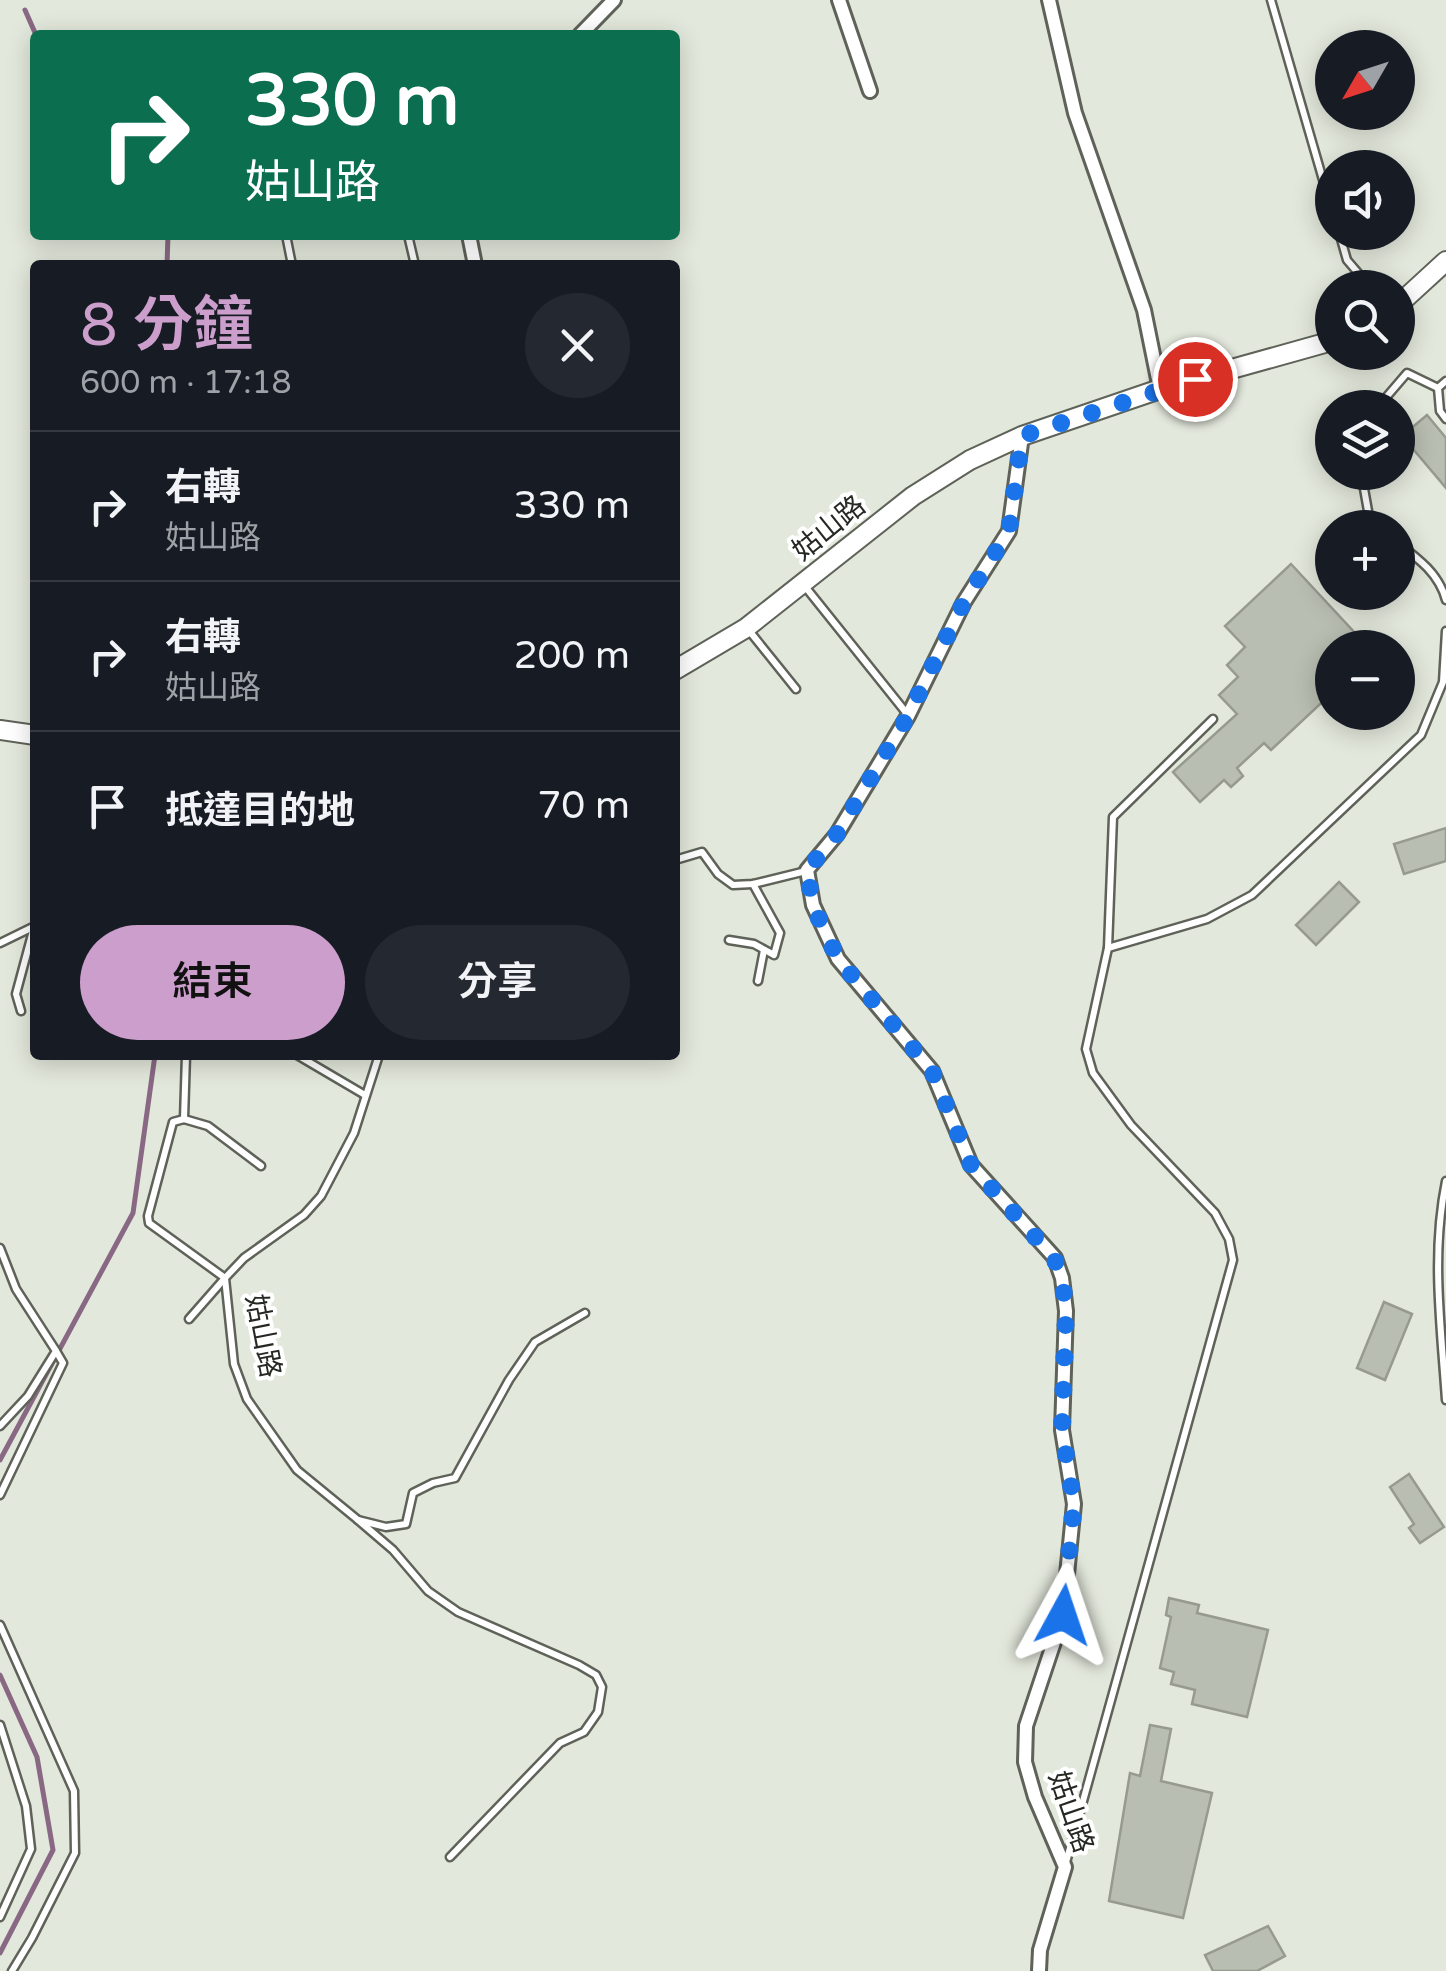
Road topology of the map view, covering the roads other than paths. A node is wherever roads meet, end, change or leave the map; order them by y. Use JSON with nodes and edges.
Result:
{"nodes":[{"id":1,"x":614,"y":0,"type":"edge"},
{"id":2,"x":839,"y":0,"type":"edge"},
{"id":3,"x":1049,"y":0,"type":"edge"},
{"id":4,"x":1271,"y":0,"type":"edge"},
{"id":5,"x":585,"y":30,"type":"edge"},
{"id":6,"x":870,"y":90,"type":"dead end"},
{"id":7,"x":1315,"y":152,"type":"edge"},
{"id":8,"x":1446,"y":261,"type":"edge"},
{"id":9,"x":1415,"y":289,"type":"edge"},
{"id":10,"x":1315,"y":346,"type":"edge"},
{"id":11,"x":1446,"y":381,"type":"edge"},
{"id":12,"x":1438,"y":388,"type":"junction"},
{"id":13,"x":1160,"y":389,"type":"junction"},
{"id":14,"x":1392,"y":390,"type":"edge"},
{"id":15,"x":1446,"y":419,"type":"edge"},
{"id":16,"x":1022,"y":436,"type":"junction"},
{"id":17,"x":1415,"y":556,"type":"edge"},
{"id":18,"x":803,"y":584,"type":"junction"},
{"id":19,"x":1446,"y":600,"type":"edge"},
{"id":20,"x":746,"y":628,"type":"junction"},
{"id":21,"x":1446,"y":632,"type":"edge"},
{"id":22,"x":680,"y":667,"type":"edge"},
{"id":23,"x":796,"y":689,"type":"dead end"},
{"id":24,"x":908,"y":716,"type":"junction"},
{"id":25,"x":1213,"y":719,"type":"dead end"},
{"id":26,"x":0,"y":730,"type":"edge"},
{"id":27,"x":30,"y":734,"type":"edge"},
{"id":28,"x":680,"y":859,"type":"edge"},
{"id":29,"x":807,"y":870,"type":"junction"},
{"id":30,"x":753,"y":884,"type":"junction"},
{"id":31,"x":30,"y":928,"type":"edge"},
{"id":32,"x":729,"y":940,"type":"dead end"},
{"id":33,"x":30,"y":941,"type":"edge"},
{"id":34,"x":0,"y":943,"type":"edge"},
{"id":35,"x":1108,"y":948,"type":"junction"},
{"id":36,"x":764,"y":950,"type":"junction"},
{"id":37,"x":758,"y":981,"type":"dead end"},
{"id":38,"x":20,"y":1012,"type":"dead end"},
{"id":39,"x":186,"y":1060,"type":"edge"},
{"id":40,"x":305,"y":1060,"type":"edge"},
{"id":41,"x":377,"y":1060,"type":"edge"},
{"id":42,"x":365,"y":1095,"type":"junction"},
{"id":43,"x":184,"y":1119,"type":"junction"},
{"id":44,"x":261,"y":1166,"type":"dead end"},
{"id":45,"x":1446,"y":1181,"type":"edge"},
{"id":46,"x":0,"y":1248,"type":"edge"},
{"id":47,"x":3,"y":1268,"type":"edge"},
{"id":48,"x":225,"y":1278,"type":"junction"},
{"id":49,"x":584,"y":1313,"type":"dead end"},
{"id":50,"x":190,"y":1318,"type":"dead end"},
{"id":51,"x":56,"y":1351,"type":"junction"},
{"id":52,"x":1446,"y":1400,"type":"edge"},
{"id":53,"x":0,"y":1426,"type":"edge"},
{"id":54,"x":0,"y":1495,"type":"edge"},
{"id":55,"x":358,"y":1520,"type":"junction"},
{"id":56,"x":0,"y":1624,"type":"edge"},
{"id":57,"x":0,"y":1724,"type":"edge"},
{"id":58,"x":450,"y":1857,"type":"dead end"},
{"id":59,"x":1065,"y":1867,"type":"junction"},
{"id":60,"x":0,"y":1917,"type":"edge"},
{"id":61,"x":12,"y":1971,"type":"edge"},
{"id":62,"x":1039,"y":1971,"type":"edge"}],
"edges":[{"from":1,"to":5,"type":"street"},
{"from":2,"to":6,"type":"street"},
{"from":3,"to":13,"type":"street"},
{"from":4,"to":7,"type":"lane"},
{"from":8,"to":9,"type":"street"},
{"from":10,"to":13,"type":"street","name":"姑山路"},
{"from":11,"to":12,"type":"lane"},
{"from":12,"to":14,"type":"lane"},
{"from":12,"to":15,"type":"lane"},
{"from":13,"to":16,"type":"street","name":"姑山路"},
{"from":16,"to":18,"type":"street","name":"姑山路"},
{"from":16,"to":24,"type":"street"},
{"from":17,"to":19,"type":"lane"},
{"from":18,"to":20,"type":"street","name":"姑山路"},
{"from":18,"to":24,"type":"lane"},
{"from":20,"to":22,"type":"street","name":"姑山路"},
{"from":20,"to":23,"type":"lane"},
{"from":21,"to":35,"type":"lane"},
{"from":24,"to":29,"type":"street"},
{"from":25,"to":35,"type":"lane"},
{"from":26,"to":27,"type":"street"},
{"from":28,"to":30,"type":"lane"},
{"from":29,"to":30,"type":"lane"},
{"from":29,"to":59,"type":"street","name":"姑山路"},
{"from":30,"to":36,"type":"lane"},
{"from":31,"to":34,"type":"lane"},
{"from":32,"to":36,"type":"lane"},
{"from":33,"to":38,"type":"lane"},
{"from":35,"to":59,"type":"lane"},
{"from":36,"to":37,"type":"lane"},
{"from":39,"to":43,"type":"lane"},
{"from":40,"to":42,"type":"lane"},
{"from":41,"to":42,"type":"lane","name":"姑山路"},
{"from":42,"to":48,"type":"lane","name":"姑山路"},
{"from":43,"to":44,"type":"lane"},
{"from":43,"to":48,"type":"lane"},
{"from":45,"to":52,"type":"lane"},
{"from":46,"to":47,"type":"lane"},
{"from":47,"to":51,"type":"lane"},
{"from":48,"to":50,"type":"lane"},
{"from":48,"to":55,"type":"lane","name":"姑山路"},
{"from":49,"to":55,"type":"lane"},
{"from":51,"to":53,"type":"lane"},
{"from":51,"to":54,"type":"lane"},
{"from":55,"to":58,"type":"lane","name":"姑山路"},
{"from":56,"to":61,"type":"lane"},
{"from":57,"to":60,"type":"lane"},
{"from":59,"to":62,"type":"street","name":"姑山路"}]}
